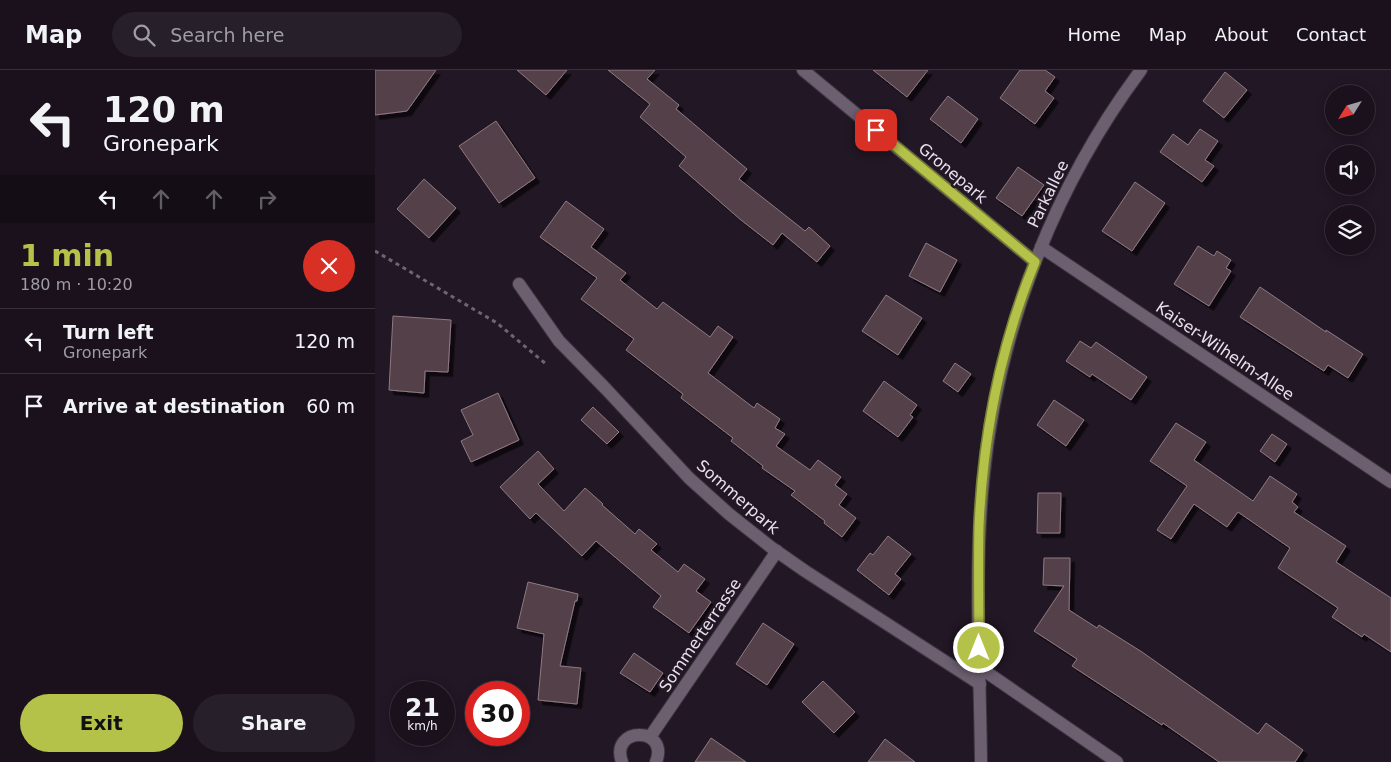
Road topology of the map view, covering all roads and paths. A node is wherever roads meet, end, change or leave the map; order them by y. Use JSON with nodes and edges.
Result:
{"nodes":[{"id":1,"x":803,"y":70,"type":"edge"},
{"id":2,"x":1141,"y":70,"type":"edge"},
{"id":3,"x":1041,"y":247,"type":"junction"},
{"id":4,"x":375,"y":251,"type":"edge"},
{"id":5,"x":1035,"y":262,"type":"junction"},
{"id":6,"x":519,"y":284,"type":"dead end"},
{"id":7,"x":546,"y":364,"type":"dead end"},
{"id":8,"x":1391,"y":482,"type":"edge"},
{"id":9,"x":777,"y":551,"type":"junction"},
{"id":10,"x":979,"y":667,"type":"junction"},
{"id":11,"x":980,"y":684,"type":"junction"},
{"id":12,"x":650,"y":737,"type":"junction"},
{"id":13,"x":622,"y":762,"type":"edge"},
{"id":14,"x":656,"y":762,"type":"edge"},
{"id":15,"x":981,"y":762,"type":"edge"},
{"id":16,"x":1117,"y":762,"type":"edge"}],
"edges":[{"from":1,"to":5,"type":"street","name":"Gronepark"},
{"from":2,"to":3,"type":"street","name":"Parkallee"},
{"from":3,"to":5,"type":"street","name":"Parkallee"},
{"from":3,"to":8,"type":"street","name":"Kaiser-Wilhelm-Allee"},
{"from":4,"to":7,"type":"path"},
{"from":5,"to":10,"type":"street","name":"Parkallee"},
{"from":6,"to":9,"type":"street","name":"Sommerpark"},
{"from":9,"to":11,"type":"street","name":"Sommerpark"},
{"from":9,"to":12,"type":"street","name":"Sommerterrasse"},
{"from":10,"to":11,"type":"street","name":"Parkallee"},
{"from":10,"to":16,"type":"street"},
{"from":11,"to":15,"type":"street","name":"Parkallee"},
{"from":12,"to":13,"type":"street"},
{"from":12,"to":14,"type":"street"}]}
